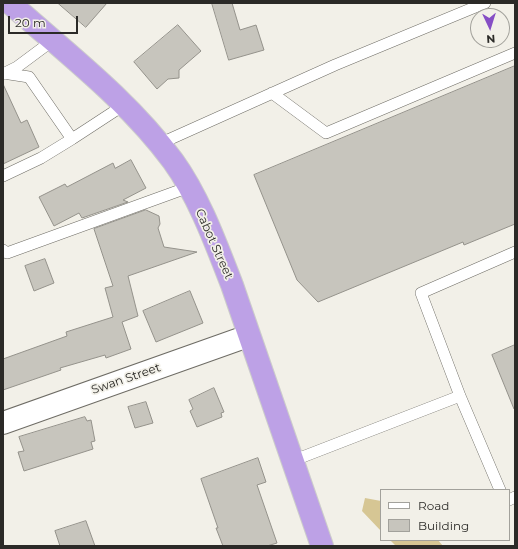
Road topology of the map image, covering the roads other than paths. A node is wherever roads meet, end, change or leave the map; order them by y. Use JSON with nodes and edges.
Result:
{"nodes":[{"id":1,"x":10,"y":3,"type":"edge"},
{"id":2,"x":485,"y":3,"type":"edge"},
{"id":3,"x":52,"y":41,"type":"junction"},
{"id":4,"x":515,"y":53,"type":"edge"},
{"id":5,"x":3,"y":73,"type":"edge"},
{"id":6,"x":272,"y":93,"type":"junction"},
{"id":7,"x":124,"y":104,"type":"junction"},
{"id":8,"x":72,"y":139,"type":"junction"},
{"id":9,"x":159,"y":144,"type":"junction"},
{"id":10,"x":3,"y":176,"type":"edge"},
{"id":11,"x":189,"y":187,"type":"junction"},
{"id":12,"x":3,"y":250,"type":"edge"},
{"id":13,"x":515,"y":252,"type":"edge"},
{"id":14,"x":248,"y":336,"type":"junction"},
{"id":15,"x":460,"y":396,"type":"junction"},
{"id":16,"x":3,"y":423,"type":"edge"},
{"id":17,"x":292,"y":462,"type":"junction"},
{"id":18,"x":500,"y":489,"type":"edge"},
{"id":19,"x":322,"y":546,"type":"edge"}],
"edges":[{"from":1,"to":3,"type":"highway","name":"Cabot Street"},
{"from":2,"to":6,"type":"lane"},
{"from":3,"to":5,"type":"lane"},
{"from":3,"to":7,"type":"highway","name":"Cabot Street"},
{"from":4,"to":6,"type":"lane"},
{"from":5,"to":8,"type":"lane"},
{"from":6,"to":9,"type":"lane"},
{"from":7,"to":8,"type":"lane"},
{"from":7,"to":9,"type":"highway","name":"Cabot Street"},
{"from":8,"to":10,"type":"lane"},
{"from":9,"to":11,"type":"highway","name":"Cabot Street"},
{"from":11,"to":12,"type":"lane"},
{"from":11,"to":14,"type":"highway","name":"Cabot Street"},
{"from":13,"to":15,"type":"lane"},
{"from":14,"to":16,"type":"street","name":"Swan Street"},
{"from":14,"to":17,"type":"highway","name":"Cabot Street"},
{"from":15,"to":17,"type":"lane"},
{"from":15,"to":18,"type":"lane"},
{"from":17,"to":19,"type":"highway","name":"Cabot Street"}]}
